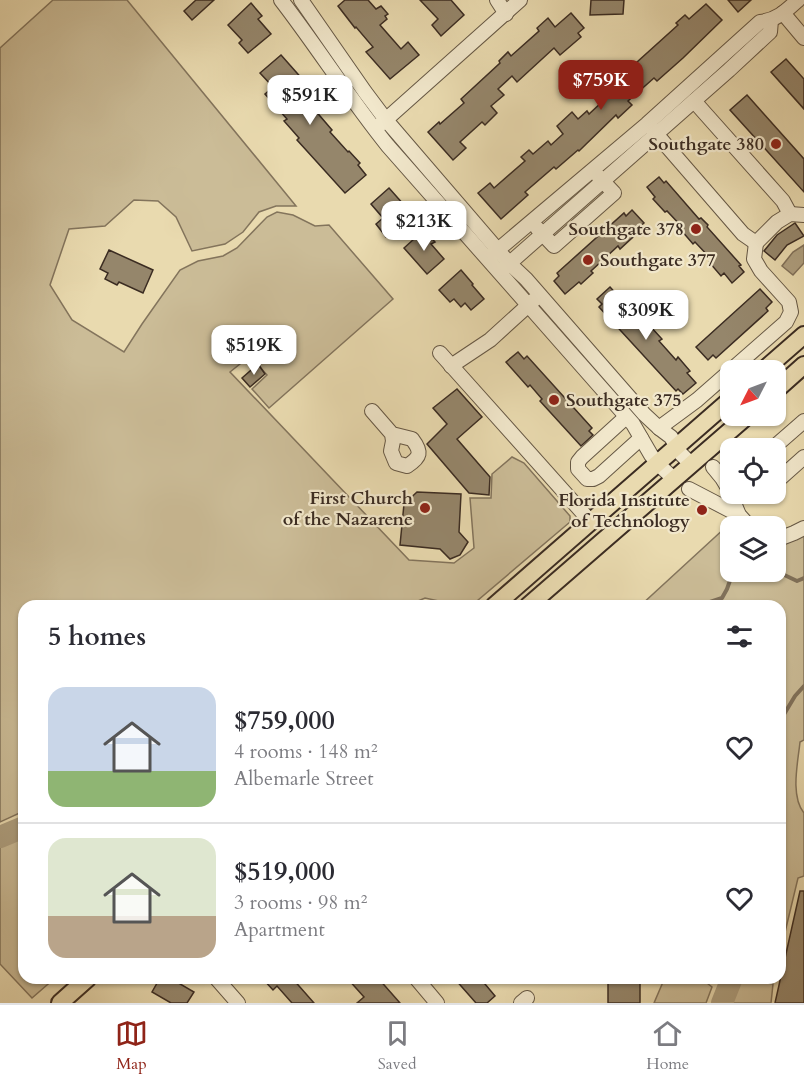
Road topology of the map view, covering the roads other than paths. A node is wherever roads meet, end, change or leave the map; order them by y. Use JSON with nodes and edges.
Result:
{"nodes":[{"id":1,"x":281,"y":0,"type":"edge"},
{"id":2,"x":301,"y":0,"type":"edge"},
{"id":3,"x":497,"y":0,"type":"edge"},
{"id":4,"x":520,"y":0,"type":"edge"},
{"id":5,"x":798,"y":0,"type":"edge"},
{"id":6,"x":506,"y":14,"type":"junction"},
{"id":7,"x":777,"y":17,"type":"junction"},
{"id":8,"x":804,"y":38,"type":"edge"},
{"id":9,"x":727,"y":52,"type":"junction"},
{"id":10,"x":737,"y":63,"type":"junction"},
{"id":11,"x":680,"y":94,"type":"junction"},
{"id":12,"x":692,"y":103,"type":"junction"},
{"id":13,"x":386,"y":120,"type":"junction"},
{"id":14,"x":647,"y":124,"type":"junction"},
{"id":15,"x":375,"y":130,"type":"junction"},
{"id":16,"x":656,"y":135,"type":"junction"},
{"id":17,"x":592,"y":169,"type":"junction"},
{"id":18,"x":603,"y":181,"type":"junction"},
{"id":19,"x":790,"y":214,"type":"junction"},
{"id":20,"x":804,"y":215,"type":"edge"},
{"id":21,"x":532,"y":222,"type":"junction"},
{"id":22,"x":543,"y":234,"type":"junction"},
{"id":23,"x":756,"y":243,"type":"junction"},
{"id":24,"x":498,"y":250,"type":"junction"},
{"id":25,"x":487,"y":259,"type":"junction"},
{"id":26,"x":504,"y":268,"type":"junction"},
{"id":27,"x":540,"y":295,"type":"junction"},
{"id":28,"x":528,"y":305,"type":"junction"},
{"id":29,"x":804,"y":335,"type":"edge"},
{"id":30,"x":440,"y":353,"type":"dead end"},
{"id":31,"x":775,"y":360,"type":"edge"},
{"id":32,"x":804,"y":365,"type":"edge"},
{"id":33,"x":451,"y":366,"type":"junction"},
{"id":34,"x":786,"y":381,"type":"edge"},
{"id":35,"x":720,"y":409,"type":"edge"},
{"id":36,"x":372,"y":411,"type":"dead end"},
{"id":37,"x":626,"y":417,"type":"junction"},
{"id":38,"x":804,"y":421,"type":"edge"},
{"id":39,"x":735,"y":426,"type":"edge"},
{"id":40,"x":659,"y":428,"type":"junction"},
{"id":41,"x":392,"y":434,"type":"dead end"},
{"id":42,"x":641,"y":438,"type":"junction"},
{"id":43,"x":784,"y":438,"type":"edge"},
{"id":44,"x":676,"y":448,"type":"junction"},
{"id":45,"x":804,"y":457,"type":"edge"},
{"id":46,"x":658,"y":464,"type":"junction"},
{"id":47,"x":691,"y":464,"type":"junction"},
{"id":48,"x":713,"y":467,"type":"dead end"},
{"id":49,"x":786,"y":473,"type":"edge"},
{"id":50,"x":674,"y":479,"type":"junction"},
{"id":51,"x":689,"y":489,"type":"dead end"},
{"id":52,"x":739,"y":515,"type":"joint"},
{"id":53,"x":591,"y":522,"type":"junction"},
{"id":54,"x":804,"y":528,"type":"edge"},
{"id":55,"x":786,"y":536,"type":"edge"},
{"id":56,"x":501,"y":600,"type":"edge"},
{"id":57,"x":535,"y":600,"type":"edge"},
{"id":58,"x":81,"y":984,"type":"edge"},
{"id":59,"x":221,"y":984,"type":"edge"},
{"id":60,"x":421,"y":984,"type":"edge"},
{"id":61,"x":60,"y":1003,"type":"edge"},
{"id":62,"x":238,"y":1003,"type":"edge"},
{"id":63,"x":437,"y":1003,"type":"edge"}],
"edges":[{"from":1,"to":15,"type":"street"},
{"from":2,"to":13,"type":"street"},
{"from":3,"to":6,"type":"street"},
{"from":4,"to":6,"type":"street"},
{"from":5,"to":7,"type":"street"},
{"from":6,"to":13,"type":"street"},
{"from":7,"to":8,"type":"street"},
{"from":7,"to":9,"type":"street"},
{"from":7,"to":10,"type":"street"},
{"from":9,"to":10,"type":"street"},
{"from":9,"to":11,"type":"street"},
{"from":10,"to":12,"type":"street"},
{"from":11,"to":12,"type":"street"},
{"from":11,"to":14,"type":"street"},
{"from":12,"to":16,"type":"street"},
{"from":12,"to":19,"type":"street"},
{"from":13,"to":15,"type":"street"},
{"from":13,"to":24,"type":"street"},
{"from":14,"to":16,"type":"street"},
{"from":14,"to":17,"type":"street"},
{"from":15,"to":25,"type":"street"},
{"from":16,"to":18,"type":"street"},
{"from":16,"to":23,"type":"street"},
{"from":17,"to":18,"type":"street"},
{"from":17,"to":21,"type":"street"},
{"from":18,"to":22,"type":"street"},
{"from":19,"to":20,"type":"street"},
{"from":19,"to":23,"type":"street"},
{"from":21,"to":22,"type":"street"},
{"from":21,"to":24,"type":"street"},
{"from":22,"to":26,"type":"street"},
{"from":23,"to":40,"type":"street"},
{"from":24,"to":25,"type":"street"},
{"from":24,"to":26,"type":"street"},
{"from":25,"to":26,"type":"street"},
{"from":26,"to":27,"type":"street"},
{"from":26,"to":28,"type":"street"},
{"from":27,"to":28,"type":"street"},
{"from":27,"to":40,"type":"street"},
{"from":28,"to":33,"type":"street"},
{"from":28,"to":37,"type":"street"},
{"from":29,"to":31,"type":"main road"},
{"from":30,"to":33,"type":"street"},
{"from":32,"to":34,"type":"main road"},
{"from":33,"to":53,"type":"street"},
{"from":35,"to":44,"type":"main road"},
{"from":36,"to":41,"type":"street"},
{"from":37,"to":42,"type":"street"},
{"from":37,"to":42,"type":"street"},
{"from":38,"to":43,"type":"street"},
{"from":39,"to":47,"type":"main road"},
{"from":40,"to":44,"type":"street"},
{"from":42,"to":46,"type":"street"},
{"from":44,"to":46,"type":"main road"},
{"from":44,"to":47,"type":"street"},
{"from":45,"to":49,"type":"street"},
{"from":46,"to":50,"type":"street"},
{"from":46,"to":53,"type":"main road"},
{"from":47,"to":50,"type":"main road"},
{"from":48,"to":52,"type":"street"},
{"from":50,"to":57,"type":"main road"},
{"from":51,"to":52,"type":"street"},
{"from":53,"to":56,"type":"main road"},
{"from":54,"to":55,"type":"street"},
{"from":58,"to":61,"type":"main road"},
{"from":59,"to":62,"type":"street"},
{"from":60,"to":63,"type":"street"}]}
